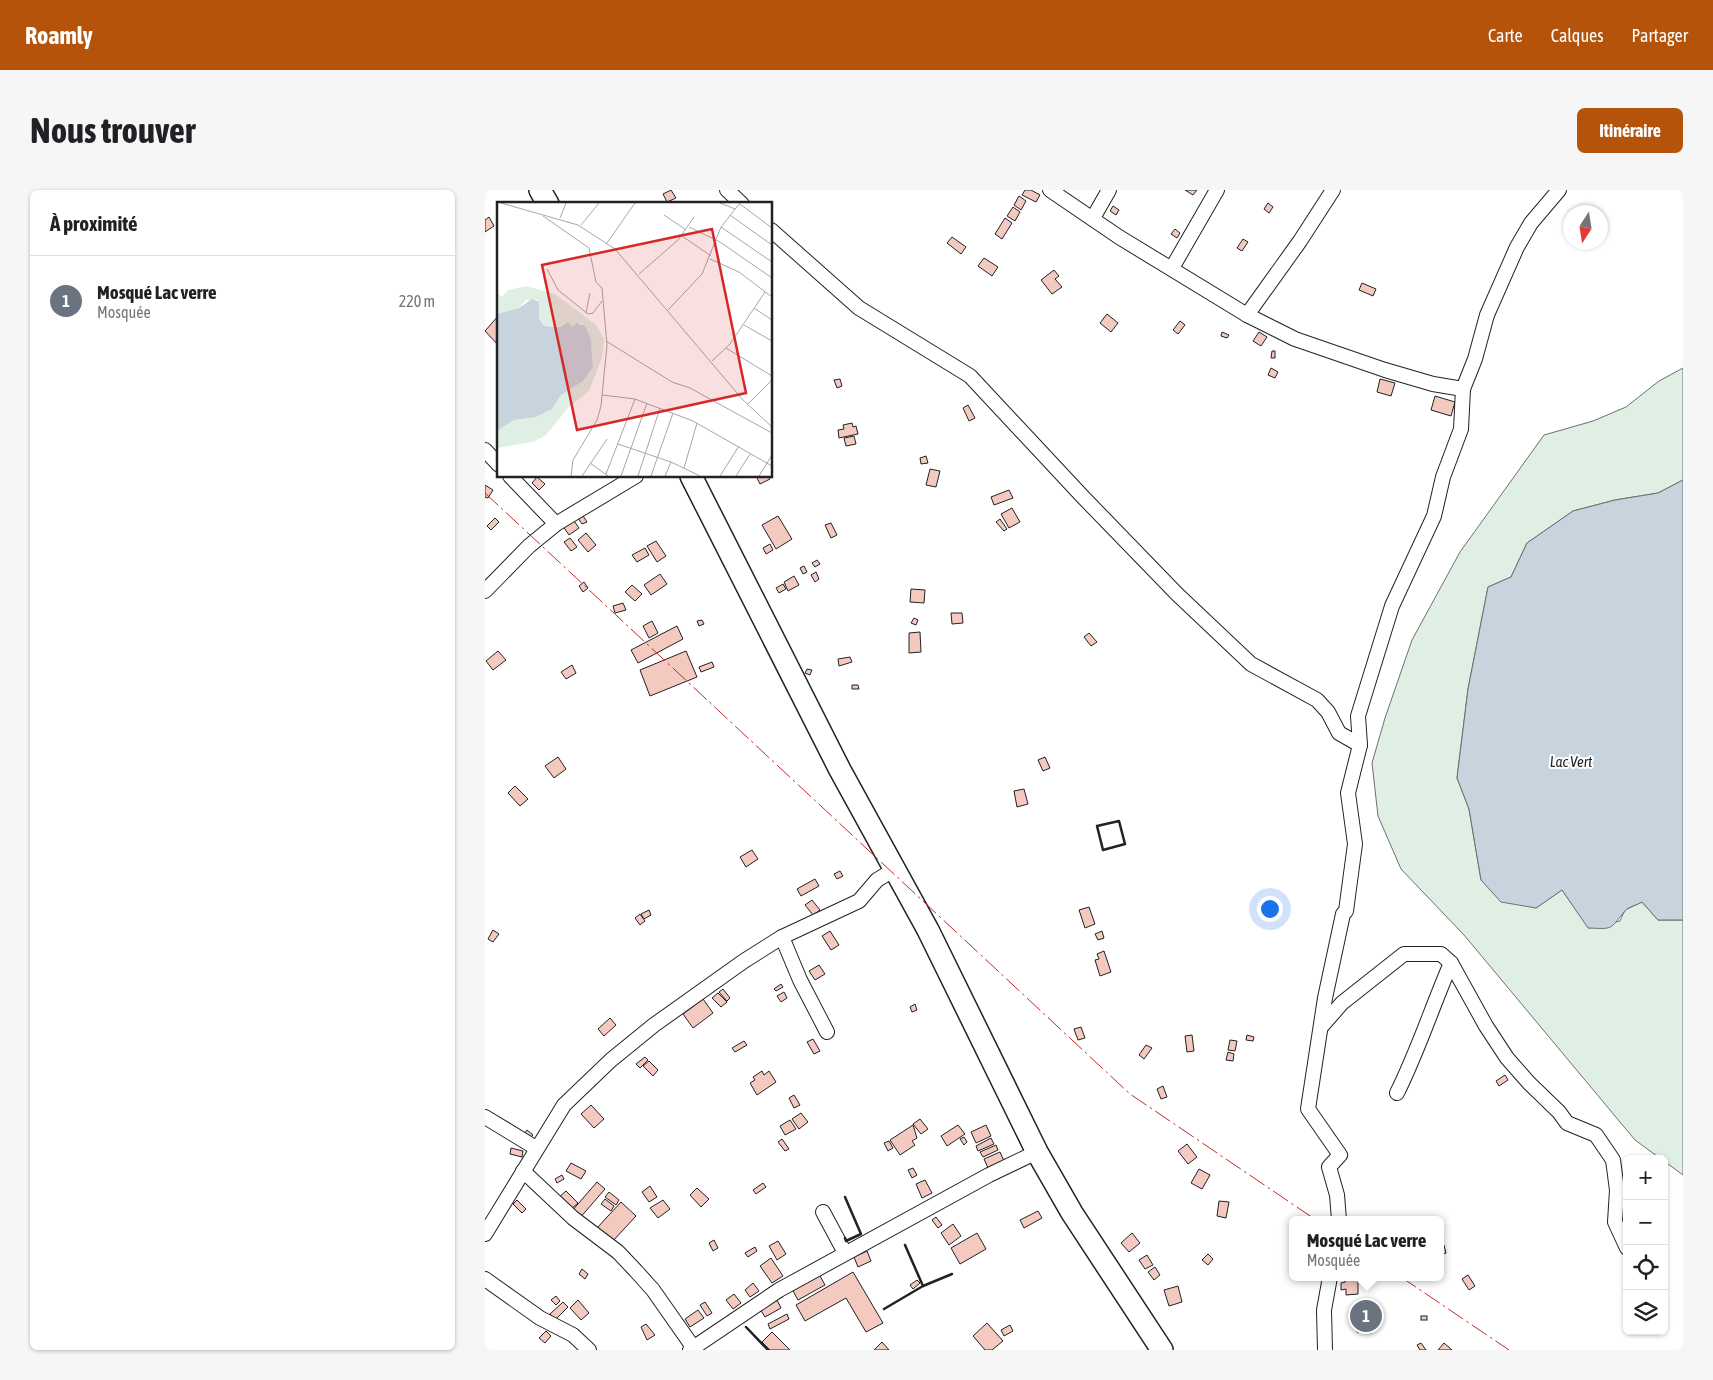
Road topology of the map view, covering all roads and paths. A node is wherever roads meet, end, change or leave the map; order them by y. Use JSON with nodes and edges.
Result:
{"nodes":[{"id":1,"x":540,"y":190,"type":"edge"},
{"id":2,"x":727,"y":190,"type":"edge"},
{"id":3,"x":1050,"y":190,"type":"edge"},
{"id":4,"x":1109,"y":190,"type":"edge"},
{"id":5,"x":1217,"y":190,"type":"edge"},
{"id":6,"x":1333,"y":190,"type":"edge"},
{"id":7,"x":1559,"y":190,"type":"edge"},
{"id":8,"x":547,"y":202,"type":"edge"},
{"id":9,"x":740,"y":202,"type":"edge"},
{"id":10,"x":1093,"y":218,"type":"junction"},
{"id":11,"x":773,"y":232,"type":"edge"},
{"id":12,"x":1172,"y":268,"type":"junction"},
{"id":13,"x":1247,"y":315,"type":"junction"},
{"id":14,"x":1463,"y":390,"type":"junction"},
{"id":15,"x":485,"y":450,"type":"edge"},
{"id":16,"x":497,"y":463,"type":"edge"},
{"id":17,"x":512,"y":478,"type":"edge"},
{"id":18,"x":633,"y":478,"type":"edge"},
{"id":19,"x":692,"y":478,"type":"edge"},
{"id":20,"x":556,"y":524,"type":"junction"},
{"id":21,"x":485,"y":591,"type":"edge"},
{"id":22,"x":1360,"y":745,"type":"junction"},
{"id":23,"x":895,"y":869,"type":"junction"},
{"id":24,"x":782,"y":937,"type":"junction"},
{"id":25,"x":1451,"y":964,"type":"junction"},
{"id":26,"x":1321,"y":1027,"type":"junction"},
{"id":27,"x":827,"y":1032,"type":"dead end"},
{"id":28,"x":1397,"y":1093,"type":"dead end"},
{"id":29,"x":485,"y":1117,"type":"edge"},
{"id":30,"x":536,"y":1148,"type":"junction"},
{"id":31,"x":1037,"y":1152,"type":"junction"},
{"id":32,"x":523,"y":1171,"type":"junction"},
{"id":33,"x":823,"y":1212,"type":"dead end"},
{"id":34,"x":1339,"y":1216,"type":"edge"},
{"id":35,"x":485,"y":1234,"type":"edge"},
{"id":36,"x":1626,"y":1245,"type":"edge"},
{"id":37,"x":845,"y":1253,"type":"junction"},
{"id":38,"x":485,"y":1279,"type":"edge"},
{"id":39,"x":1329,"y":1281,"type":"edge"},
{"id":40,"x":691,"y":1349,"type":"edge"},
{"id":41,"x":589,"y":1350,"type":"edge"},
{"id":42,"x":1162,"y":1350,"type":"edge"},
{"id":43,"x":1325,"y":1350,"type":"edge"}],
"edges":[{"from":1,"to":8,"type":"highway"},
{"from":2,"to":9,"type":"street"},
{"from":3,"to":10,"type":"street"},
{"from":4,"to":10,"type":"street"},
{"from":5,"to":12,"type":"street"},
{"from":6,"to":13,"type":"street"},
{"from":7,"to":14,"type":"street"},
{"from":10,"to":12,"type":"street"},
{"from":11,"to":22,"type":"street"},
{"from":12,"to":13,"type":"street"},
{"from":13,"to":14,"type":"street"},
{"from":14,"to":22,"type":"street"},
{"from":15,"to":16,"type":"street"},
{"from":17,"to":20,"type":"street"},
{"from":18,"to":20,"type":"street"},
{"from":19,"to":23,"type":"highway"},
{"from":20,"to":21,"type":"street"},
{"from":22,"to":26,"type":"street"},
{"from":23,"to":24,"type":"street"},
{"from":23,"to":31,"type":"highway"},
{"from":24,"to":27,"type":"street"},
{"from":24,"to":30,"type":"street"},
{"from":25,"to":26,"type":"street"},
{"from":25,"to":28,"type":"street"},
{"from":25,"to":36,"type":"street"},
{"from":26,"to":34,"type":"street"},
{"from":29,"to":30,"type":"street"},
{"from":30,"to":32,"type":"street"},
{"from":31,"to":37,"type":"street"},
{"from":31,"to":42,"type":"highway"},
{"from":32,"to":35,"type":"street"},
{"from":32,"to":40,"type":"street"},
{"from":33,"to":37,"type":"street"},
{"from":37,"to":40,"type":"street"},
{"from":38,"to":41,"type":"street"},
{"from":39,"to":43,"type":"street"}]}
